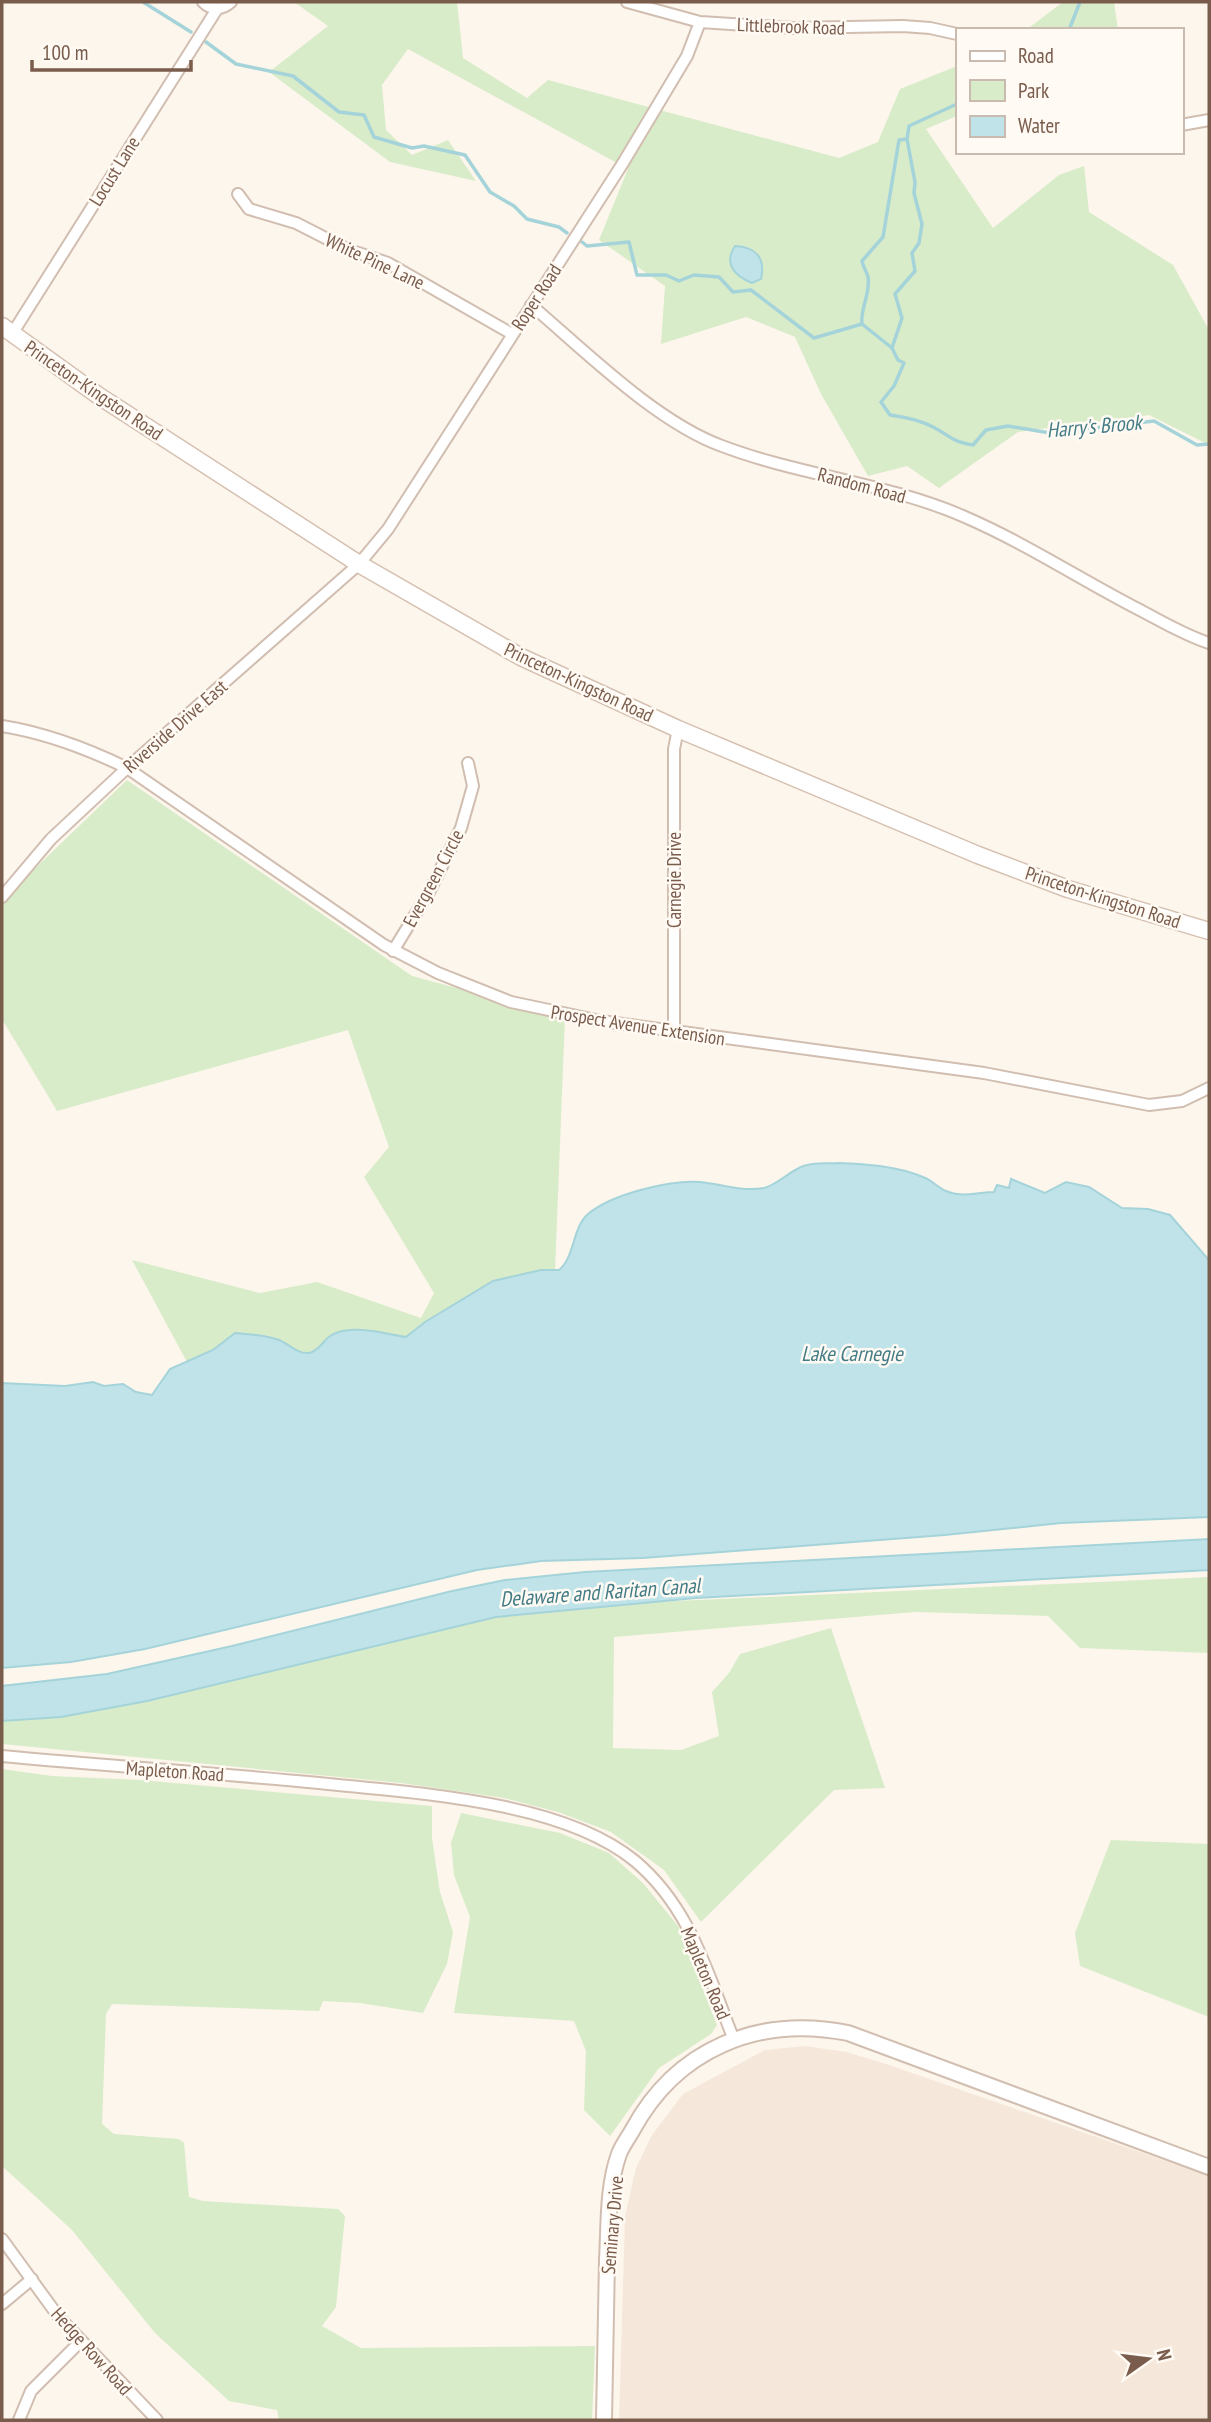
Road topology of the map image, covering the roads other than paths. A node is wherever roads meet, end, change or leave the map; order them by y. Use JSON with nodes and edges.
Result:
{"nodes":[{"id":1,"x":203,"y":2,"type":"edge"},
{"id":2,"x":231,"y":2,"type":"edge"},
{"id":3,"x":628,"y":2,"type":"edge"},
{"id":4,"x":216,"y":9,"type":"junction"},
{"id":5,"x":700,"y":22,"type":"junction"},
{"id":6,"x":956,"y":34,"type":"edge"},
{"id":7,"x":1209,"y":120,"type":"edge"},
{"id":8,"x":1183,"y":125,"type":"edge"},
{"id":9,"x":239,"y":194,"type":"dead end"},
{"id":10,"x":531,"y":306,"type":"junction"},
{"id":11,"x":7,"y":330,"type":"edge"},
{"id":12,"x":512,"y":334,"type":"junction"},
{"id":13,"x":359,"y":564,"type":"junction"},
{"id":14,"x":1209,"y":643,"type":"edge"},
{"id":15,"x":2,"y":726,"type":"edge"},
{"id":16,"x":678,"y":729,"type":"junction"},
{"id":17,"x":468,"y":762,"type":"dead end"},
{"id":18,"x":127,"y":768,"type":"junction"},
{"id":19,"x":2,"y":897,"type":"edge"},
{"id":20,"x":1209,"y":931,"type":"edge"},
{"id":21,"x":393,"y":951,"type":"junction"},
{"id":22,"x":674,"y":1032,"type":"junction"},
{"id":23,"x":1209,"y":1088,"type":"edge"},
{"id":24,"x":2,"y":1756,"type":"edge"},
{"id":25,"x":734,"y":2039,"type":"junction"},
{"id":26,"x":1209,"y":2167,"type":"edge"},
{"id":27,"x":2,"y":2239,"type":"edge"},
{"id":28,"x":32,"y":2278,"type":"junction"},
{"id":29,"x":2,"y":2304,"type":"edge"},
{"id":30,"x":81,"y":2341,"type":"junction"},
{"id":31,"x":149,"y":2418,"type":"edge"},
{"id":32,"x":19,"y":2420,"type":"edge"},
{"id":33,"x":604,"y":2420,"type":"edge"}],
"edges":[{"from":1,"to":4,"type":"street"},
{"from":2,"to":4,"type":"street"},
{"from":3,"to":5,"type":"street","name":"Littlebrook Road"},
{"from":4,"to":11,"type":"street","name":"Locust Lane"},
{"from":5,"to":6,"type":"street","name":"Littlebrook Road"},
{"from":5,"to":10,"type":"street","name":"Roper Road"},
{"from":7,"to":8,"type":"street"},
{"from":9,"to":12,"type":"street","name":"White Pine Lane"},
{"from":10,"to":12,"type":"street","name":"Roper Road"},
{"from":10,"to":14,"type":"street","name":"Random Road"},
{"from":11,"to":13,"type":"main road","name":"Princeton-Kingston Road"},
{"from":12,"to":13,"type":"street","name":"Roper Road"},
{"from":13,"to":16,"type":"main road","name":"Princeton-Kingston Road"},
{"from":13,"to":18,"type":"street","name":"Riverside Drive East"},
{"from":15,"to":18,"type":"street","name":"Prospect Avenue Extension"},
{"from":16,"to":20,"type":"main road","name":"Princeton-Kingston Road"},
{"from":16,"to":22,"type":"street","name":"Carnegie Drive"},
{"from":17,"to":21,"type":"street","name":"Evergreen Circle"},
{"from":18,"to":19,"type":"street","name":"Riverside Drive East"},
{"from":18,"to":21,"type":"street","name":"Prospect Avenue Extension"},
{"from":21,"to":22,"type":"street","name":"Prospect Avenue Extension"},
{"from":22,"to":23,"type":"street","name":"Prospect Avenue Extension"},
{"from":24,"to":25,"type":"street","name":"Mapleton Road"},
{"from":25,"to":26,"type":"street","name":"Mapleton Road"},
{"from":25,"to":33,"type":"street","name":"Seminary Drive"},
{"from":27,"to":28,"type":"street","name":"Hedge Row Road"},
{"from":28,"to":29,"type":"street"},
{"from":28,"to":30,"type":"street","name":"Hedge Row Road"},
{"from":30,"to":31,"type":"street","name":"Hedge Row Road"},
{"from":30,"to":32,"type":"street"}]}
